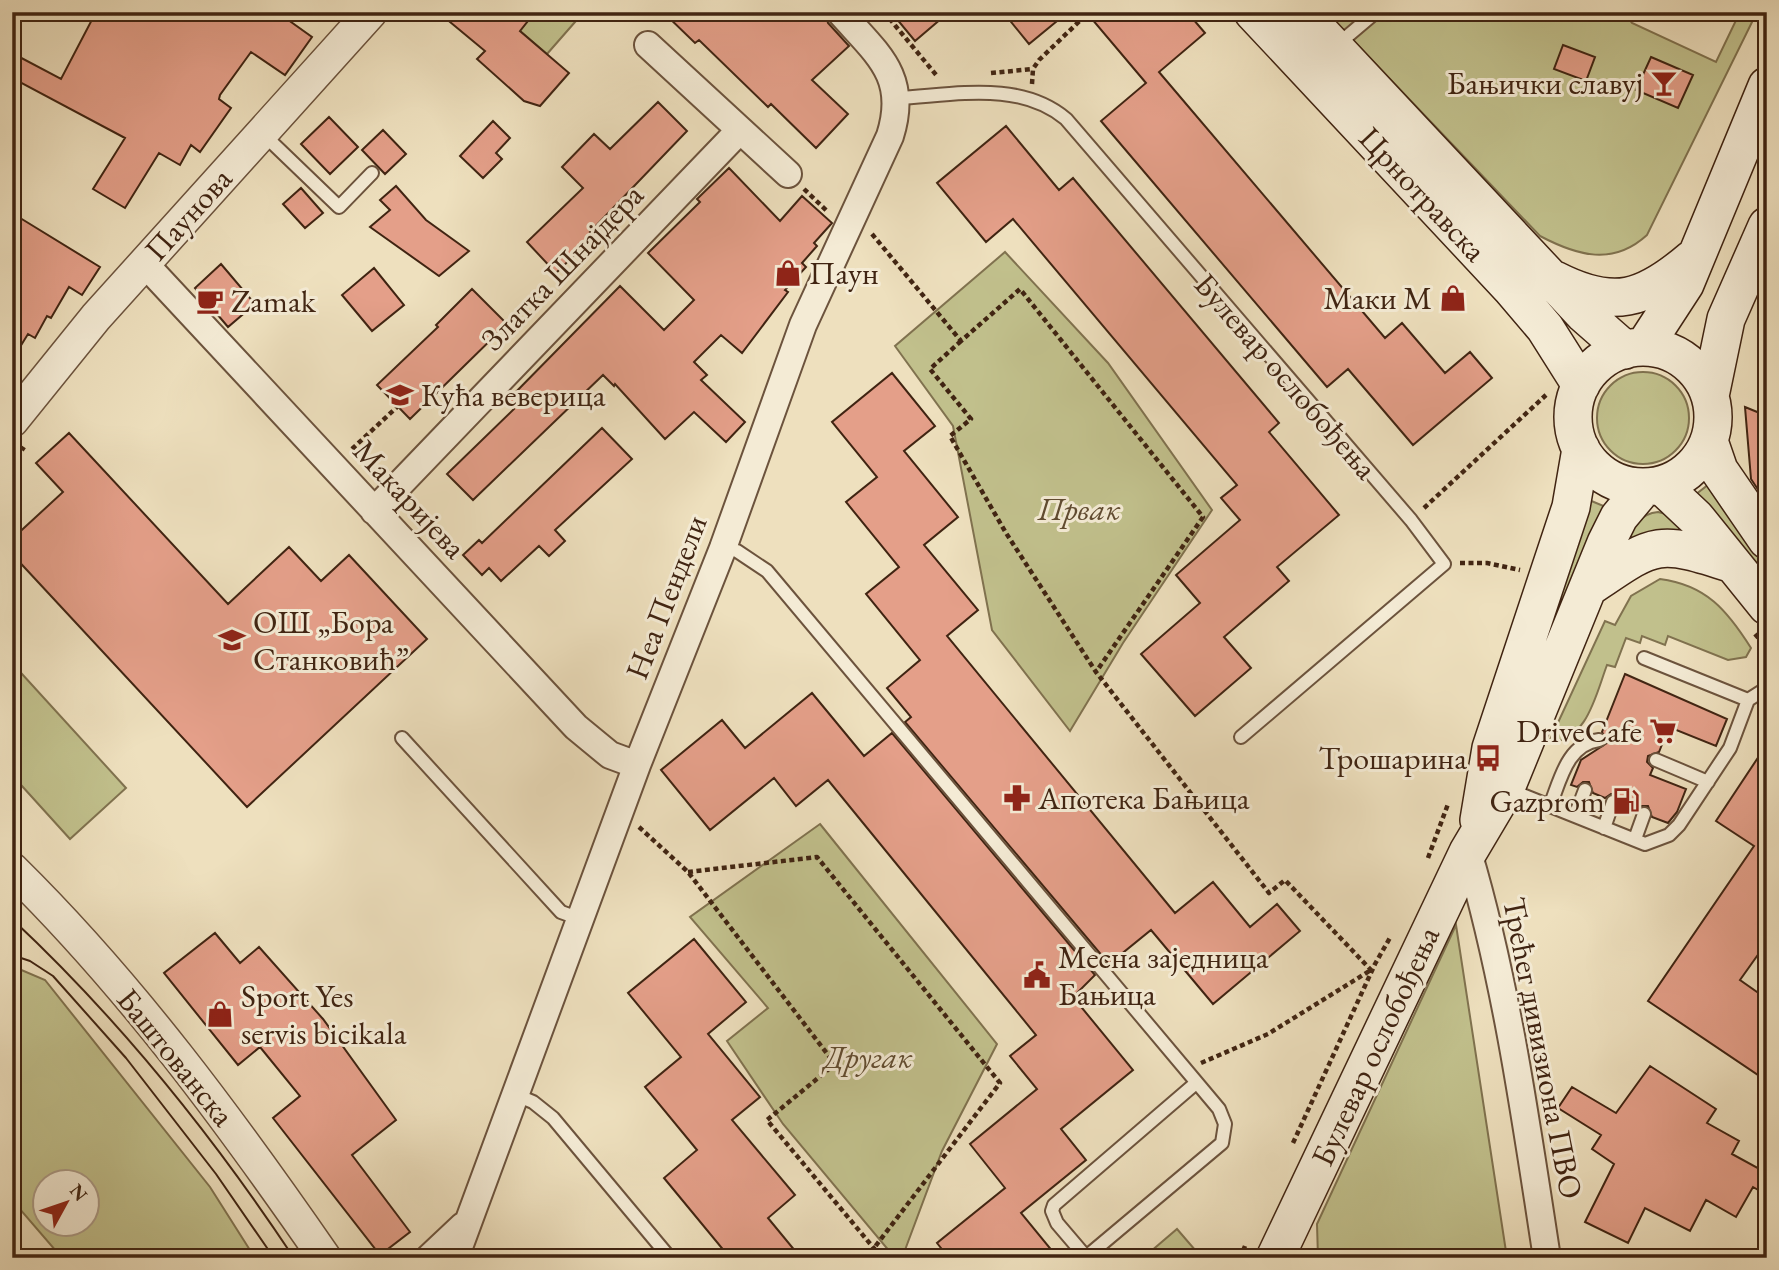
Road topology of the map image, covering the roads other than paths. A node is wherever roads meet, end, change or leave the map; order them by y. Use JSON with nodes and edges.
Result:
{"nodes":[{"id":1,"x":370,"y":12,"type":"edge"},
{"id":2,"x":840,"y":12,"type":"edge"},
{"id":3,"x":1253,"y":12,"type":"edge"},
{"id":4,"x":1301,"y":12,"type":"edge"},
{"id":5,"x":1376,"y":12,"type":"edge"},
{"id":6,"x":648,"y":45,"type":"dead end"},
{"id":7,"x":1334,"y":47,"type":"junction"},
{"id":8,"x":1767,"y":86,"type":"edge"},
{"id":9,"x":898,"y":98,"type":"junction"},
{"id":10,"x":740,"y":130,"type":"junction"},
{"id":11,"x":262,"y":132,"type":"junction"},
{"id":12,"x":372,"y":173,"type":"dead end"},
{"id":13,"x":788,"y":174,"type":"road end"},
{"id":14,"x":1767,"y":226,"type":"edge"},
{"id":15,"x":1699,"y":253,"type":"junction"},
{"id":16,"x":144,"y":263,"type":"junction"},
{"id":17,"x":1551,"y":278,"type":"junction"},
{"id":18,"x":1635,"y":349,"type":"junction"},
{"id":19,"x":1581,"y":386,"type":"junction"},
{"id":20,"x":1710,"y":396,"type":"junction"},
{"id":21,"x":12,"y":421,"type":"edge"},
{"id":22,"x":1709,"y":441,"type":"junction"},
{"id":23,"x":1581,"y":449,"type":"junction"},
{"id":24,"x":1652,"y":486,"type":"junction"},
{"id":25,"x":374,"y":511,"type":"junction"},
{"id":26,"x":1767,"y":540,"type":"edge"},
{"id":27,"x":723,"y":548,"type":"junction"},
{"id":28,"x":1733,"y":564,"type":"junction"},
{"id":29,"x":1588,"y":588,"type":"junction"},
{"id":30,"x":1758,"y":617,"type":"edge"},
{"id":31,"x":1644,"y":658,"type":"dead end"},
{"id":32,"x":1767,"y":688,"type":"edge"},
{"id":33,"x":1748,"y":700,"type":"junction"},
{"id":34,"x":1241,"y":737,"type":"dead end"},
{"id":35,"x":402,"y":738,"type":"dead end"},
{"id":36,"x":1599,"y":740,"type":"dead end"},
{"id":37,"x":637,"y":765,"type":"junction"},
{"id":38,"x":1658,"y":778,"type":"dead end"},
{"id":39,"x":1708,"y":782,"type":"junction"},
{"id":40,"x":1506,"y":788,"type":"junction"},
{"id":41,"x":1585,"y":790,"type":"dead end"},
{"id":42,"x":1614,"y":802,"type":"dead end"},
{"id":43,"x":1550,"y":806,"type":"junction"},
{"id":44,"x":1644,"y":814,"type":"dead end"},
{"id":45,"x":1575,"y":816,"type":"junction"},
{"id":46,"x":1604,"y":828,"type":"junction"},
{"id":47,"x":1634,"y":839,"type":"junction"},
{"id":48,"x":1472,"y":843,"type":"junction"},
{"id":49,"x":12,"y":869,"type":"edge"},
{"id":50,"x":584,"y":912,"type":"junction"},
{"id":51,"x":1196,"y":1083,"type":"junction"},
{"id":52,"x":516,"y":1095,"type":"junction"},
{"id":53,"x":466,"y":1222,"type":"junction"},
{"id":54,"x":1085,"y":1257,"type":"edge"},
{"id":55,"x":325,"y":1258,"type":"edge"},
{"id":56,"x":429,"y":1258,"type":"edge"},
{"id":57,"x":455,"y":1258,"type":"edge"},
{"id":58,"x":670,"y":1258,"type":"edge"},
{"id":59,"x":1275,"y":1258,"type":"edge"},
{"id":60,"x":1547,"y":1258,"type":"edge"}],
"edges":[{"from":1,"to":11,"type":"street","name":"Паунова"},
{"from":2,"to":9,"type":"street"},
{"from":3,"to":19,"type":"main road","name":"Црнотравска"},
{"from":4,"to":7,"type":"main road","name":"Црнотравска"},
{"from":5,"to":7,"type":"lane"},
{"from":6,"to":10,"type":"street"},
{"from":7,"to":17,"type":"main road","name":"Црнотравска"},
{"from":8,"to":15,"type":"main road"},
{"from":9,"to":27,"type":"street","name":"Неа Пендели"},
{"from":9,"to":34,"type":"lane","name":"Булевар ослобођења"},
{"from":10,"to":13,"type":"street"},
{"from":10,"to":25,"type":"street","name":"Златка Шнајдера"},
{"from":11,"to":12,"type":"lane"},
{"from":11,"to":16,"type":"street","name":"Паунова"},
{"from":14,"to":20,"type":"main road"},
{"from":15,"to":17,"type":"main road"},
{"from":15,"to":18,"type":"main road"},
{"from":16,"to":21,"type":"street","name":"Паунова"},
{"from":16,"to":25,"type":"street","name":"Макаријева"},
{"from":17,"to":18,"type":"main road","name":"Црнотравска"},
{"from":18,"to":19,"type":"main road"},
{"from":18,"to":20,"type":"main road"},
{"from":19,"to":23,"type":"main road"},
{"from":20,"to":22,"type":"main road"},
{"from":22,"to":24,"type":"main road"},
{"from":22,"to":26,"type":"main road"},
{"from":23,"to":24,"type":"main road"},
{"from":23,"to":48,"type":"main road","name":"Булевар ослобођења"},
{"from":24,"to":28,"type":"main road"},
{"from":24,"to":29,"type":"main road","name":"Булевар ослобођења"},
{"from":25,"to":37,"type":"street","name":"Макаријева"},
{"from":27,"to":37,"type":"street","name":"Неа Пендели"},
{"from":27,"to":51,"type":"lane"},
{"from":28,"to":29,"type":"main road"},
{"from":28,"to":30,"type":"main road"},
{"from":29,"to":40,"type":"main road","name":"Булевар ослобођења"},
{"from":31,"to":33,"type":"lane"},
{"from":32,"to":33,"type":"lane"},
{"from":33,"to":39,"type":"lane"},
{"from":35,"to":50,"type":"lane"},
{"from":36,"to":43,"type":"lane"},
{"from":37,"to":50,"type":"street","name":"Неа Пендели"},
{"from":38,"to":39,"type":"lane"},
{"from":39,"to":47,"type":"lane"},
{"from":40,"to":43,"type":"lane"},
{"from":40,"to":48,"type":"main road","name":"Булевар ослобођења"},
{"from":41,"to":45,"type":"lane"},
{"from":42,"to":46,"type":"lane"},
{"from":43,"to":45,"type":"lane"},
{"from":44,"to":47,"type":"lane"},
{"from":45,"to":46,"type":"lane"},
{"from":46,"to":47,"type":"lane"},
{"from":48,"to":59,"type":"main road","name":"Булевар ослобођења"},
{"from":48,"to":60,"type":"street","name":"Трећег дивизиона ПВО"},
{"from":49,"to":55,"type":"street","name":"Баштованска"},
{"from":50,"to":52,"type":"street","name":"Неа Пендели"},
{"from":51,"to":54,"type":"lane"},
{"from":51,"to":54,"type":"lane"},
{"from":52,"to":53,"type":"street","name":"Неа Пендели"},
{"from":52,"to":58,"type":"lane"},
{"from":53,"to":56,"type":"street","name":"Неа Пендели"},
{"from":53,"to":57,"type":"street","name":"Неа Пендели"}]}
